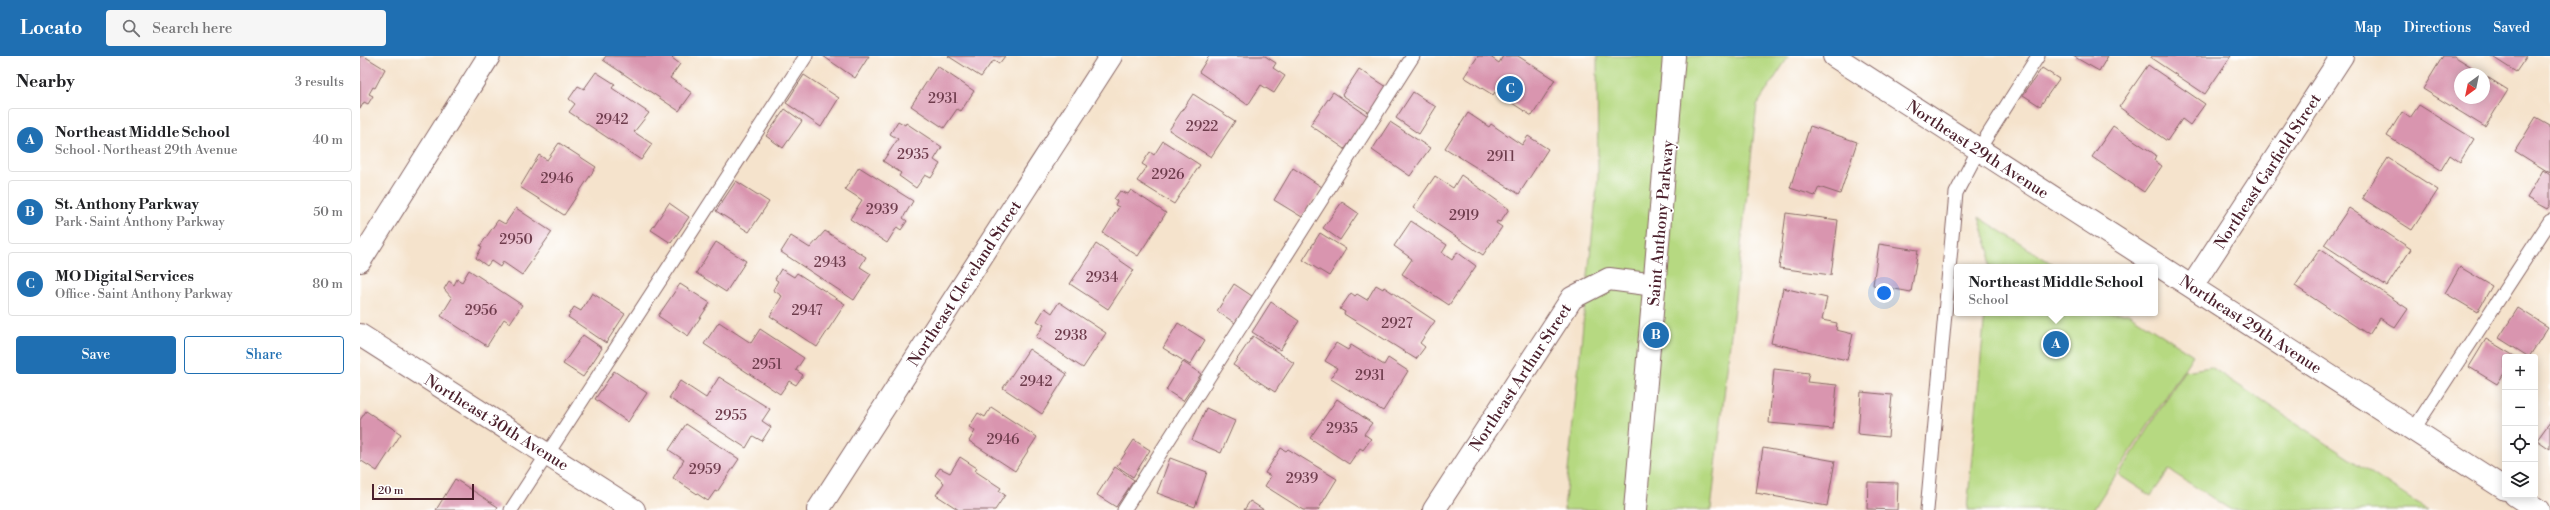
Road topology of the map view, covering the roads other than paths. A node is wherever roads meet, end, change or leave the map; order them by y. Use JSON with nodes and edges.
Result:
{"nodes":[{"id":1,"x":489,"y":56,"type":"edge"},
{"id":2,"x":806,"y":56,"type":"edge"},
{"id":3,"x":1111,"y":56,"type":"edge"},
{"id":4,"x":1413,"y":56,"type":"edge"},
{"id":5,"x":1674,"y":56,"type":"edge"},
{"id":6,"x":1834,"y":56,"type":"edge"},
{"id":7,"x":2038,"y":56,"type":"edge"},
{"id":8,"x":2342,"y":56,"type":"edge"},
{"id":9,"x":1979,"y":149,"type":"junction"},
{"id":10,"x":2550,"y":221,"type":"edge"},
{"id":11,"x":360,"y":262,"type":"edge"},
{"id":12,"x":2158,"y":264,"type":"edge"},
{"id":13,"x":2158,"y":264,"type":"edge"},
{"id":14,"x":1655,"y":285,"type":"junction"},
{"id":15,"x":2192,"y":286,"type":"junction"},
{"id":16,"x":360,"y":335,"type":"edge"},
{"id":17,"x":2414,"y":429,"type":"junction"},
{"id":18,"x":547,"y":454,"type":"junction"},
{"id":19,"x":2502,"y":486,"type":"edge"},
{"id":20,"x":2520,"y":498,"type":"edge"},
{"id":21,"x":511,"y":510,"type":"edge"},
{"id":22,"x":634,"y":510,"type":"edge"},
{"id":23,"x":818,"y":510,"type":"edge"},
{"id":24,"x":1124,"y":510,"type":"edge"},
{"id":25,"x":1434,"y":510,"type":"edge"},
{"id":26,"x":1635,"y":510,"type":"edge"},
{"id":27,"x":1927,"y":510,"type":"edge"},
{"id":28,"x":2538,"y":510,"type":"edge"}],
"edges":[{"from":1,"to":11,"type":"street"},
{"from":2,"to":18,"type":"lane"},
{"from":3,"to":23,"type":"street","name":"Northeast Cleveland Street"},
{"from":4,"to":24,"type":"lane"},
{"from":5,"to":14,"type":"street","name":"Saint Anthony Parkway"},
{"from":6,"to":9,"type":"street","name":"Northeast 29th Avenue"},
{"from":7,"to":9,"type":"lane"},
{"from":8,"to":15,"type":"street","name":"Northeast Garfield Street"},
{"from":9,"to":13,"type":"street","name":"Northeast 29th Avenue"},
{"from":9,"to":27,"type":"lane"},
{"from":10,"to":17,"type":"lane"},
{"from":12,"to":15,"type":"street","name":"Northeast 29th Avenue"},
{"from":14,"to":25,"type":"street","name":"Northeast Arthur Street"},
{"from":14,"to":26,"type":"street","name":"Saint Anthony Parkway"},
{"from":15,"to":17,"type":"street","name":"Northeast 29th Avenue"},
{"from":16,"to":18,"type":"street","name":"Northeast 30th Avenue"},
{"from":17,"to":19,"type":"street","name":"Northeast 29th Avenue"},
{"from":18,"to":21,"type":"lane"},
{"from":18,"to":22,"type":"street","name":"Northeast 30th Avenue"},
{"from":20,"to":28,"type":"street"}]}
